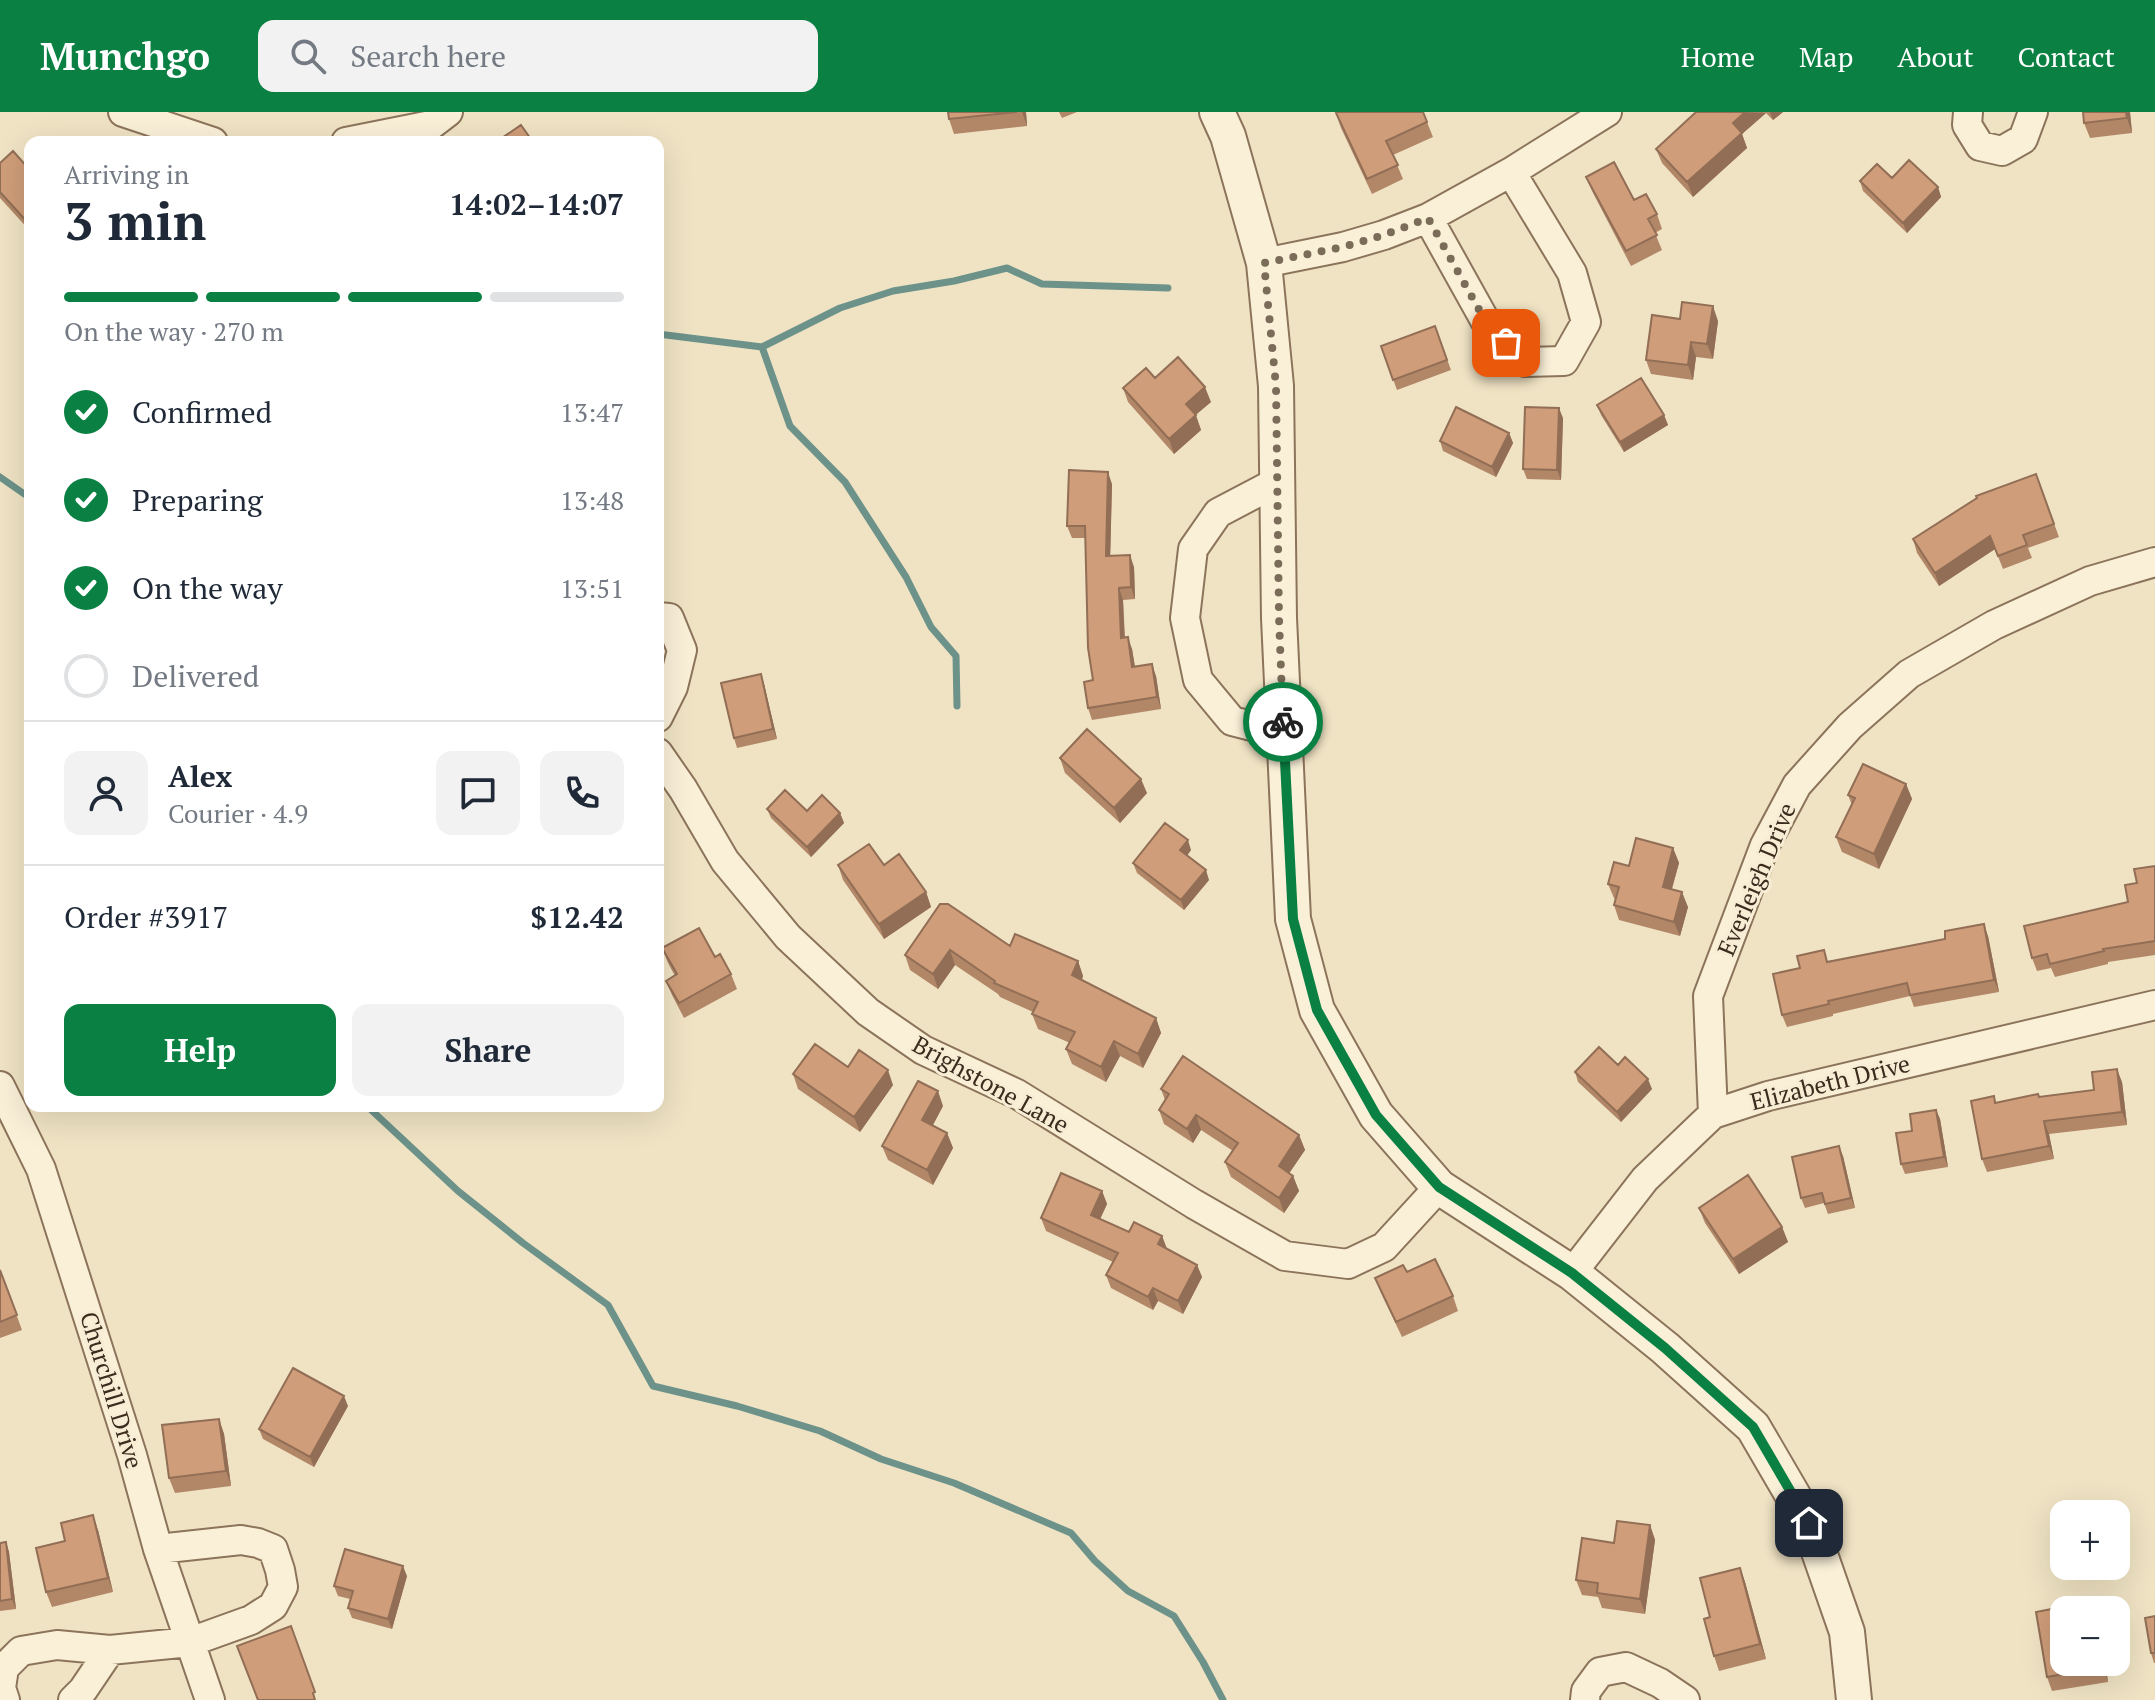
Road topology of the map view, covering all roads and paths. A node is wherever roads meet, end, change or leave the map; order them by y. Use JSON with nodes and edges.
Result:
{"nodes":[{"id":1,"x":123,"y":112,"type":"edge"},
{"id":2,"x":448,"y":112,"type":"edge"},
{"id":3,"x":1217,"y":112,"type":"edge"},
{"id":4,"x":1607,"y":112,"type":"edge"},
{"id":5,"x":1968,"y":112,"type":"edge"},
{"id":6,"x":2033,"y":112,"type":"edge"},
{"id":7,"x":195,"y":136,"type":"edge"},
{"id":8,"x":376,"y":136,"type":"edge"},
{"id":9,"x":1511,"y":172,"type":"junction"},
{"id":10,"x":1428,"y":218,"type":"junction"},
{"id":11,"x":1264,"y":263,"type":"junction"},
{"id":12,"x":1277,"y":482,"type":"junction"},
{"id":13,"x":2155,"y":562,"type":"edge"},
{"id":14,"x":664,"y":618,"type":"edge"},
{"id":15,"x":664,"y":705,"type":"edge"},
{"id":16,"x":1283,"y":734,"type":"junction"},
{"id":17,"x":664,"y":762,"type":"edge"},
{"id":18,"x":2155,"y":1005,"type":"edge"},
{"id":19,"x":0,"y":1086,"type":"edge"},
{"id":20,"x":1713,"y":1114,"type":"junction"},
{"id":21,"x":1439,"y":1187,"type":"junction"},
{"id":22,"x":1572,"y":1273,"type":"junction"},
{"id":23,"x":158,"y":1549,"type":"junction"},
{"id":24,"x":190,"y":1642,"type":"junction"},
{"id":25,"x":110,"y":1650,"type":"junction"},
{"id":26,"x":5,"y":1700,"type":"edge"},
{"id":27,"x":73,"y":1700,"type":"edge"},
{"id":28,"x":210,"y":1700,"type":"edge"},
{"id":29,"x":1585,"y":1700,"type":"edge"},
{"id":30,"x":1685,"y":1700,"type":"edge"},
{"id":31,"x":1854,"y":1700,"type":"edge"}],
"edges":[{"from":1,"to":7,"type":"street"},
{"from":2,"to":8,"type":"street"},
{"from":3,"to":11,"type":"street"},
{"from":4,"to":9,"type":"street"},
{"from":5,"to":6,"type":"street"},
{"from":9,"to":10,"type":"street"},
{"from":9,"to":10,"type":"street"},
{"from":10,"to":11,"type":"street"},
{"from":11,"to":12,"type":"street"},
{"from":12,"to":16,"type":"street"},
{"from":12,"to":16,"type":"street"},
{"from":13,"to":20,"type":"street","name":"Everleigh Drive"},
{"from":14,"to":15,"type":"street"},
{"from":16,"to":21,"type":"street"},
{"from":17,"to":21,"type":"street","name":"Brighstone Lane"},
{"from":18,"to":20,"type":"street","name":"Elizabeth Drive"},
{"from":19,"to":23,"type":"street","name":"Churchill Drive"},
{"from":20,"to":22,"type":"street","name":"Elizabeth Drive"},
{"from":21,"to":22,"type":"street"},
{"from":22,"to":31,"type":"street"},
{"from":23,"to":24,"type":"street","name":"Churchill Drive"},
{"from":23,"to":24,"type":"street"},
{"from":24,"to":25,"type":"street"},
{"from":24,"to":28,"type":"street","name":"Churchill Drive"},
{"from":25,"to":26,"type":"street"},
{"from":25,"to":27,"type":"street"},
{"from":29,"to":30,"type":"street"}]}
